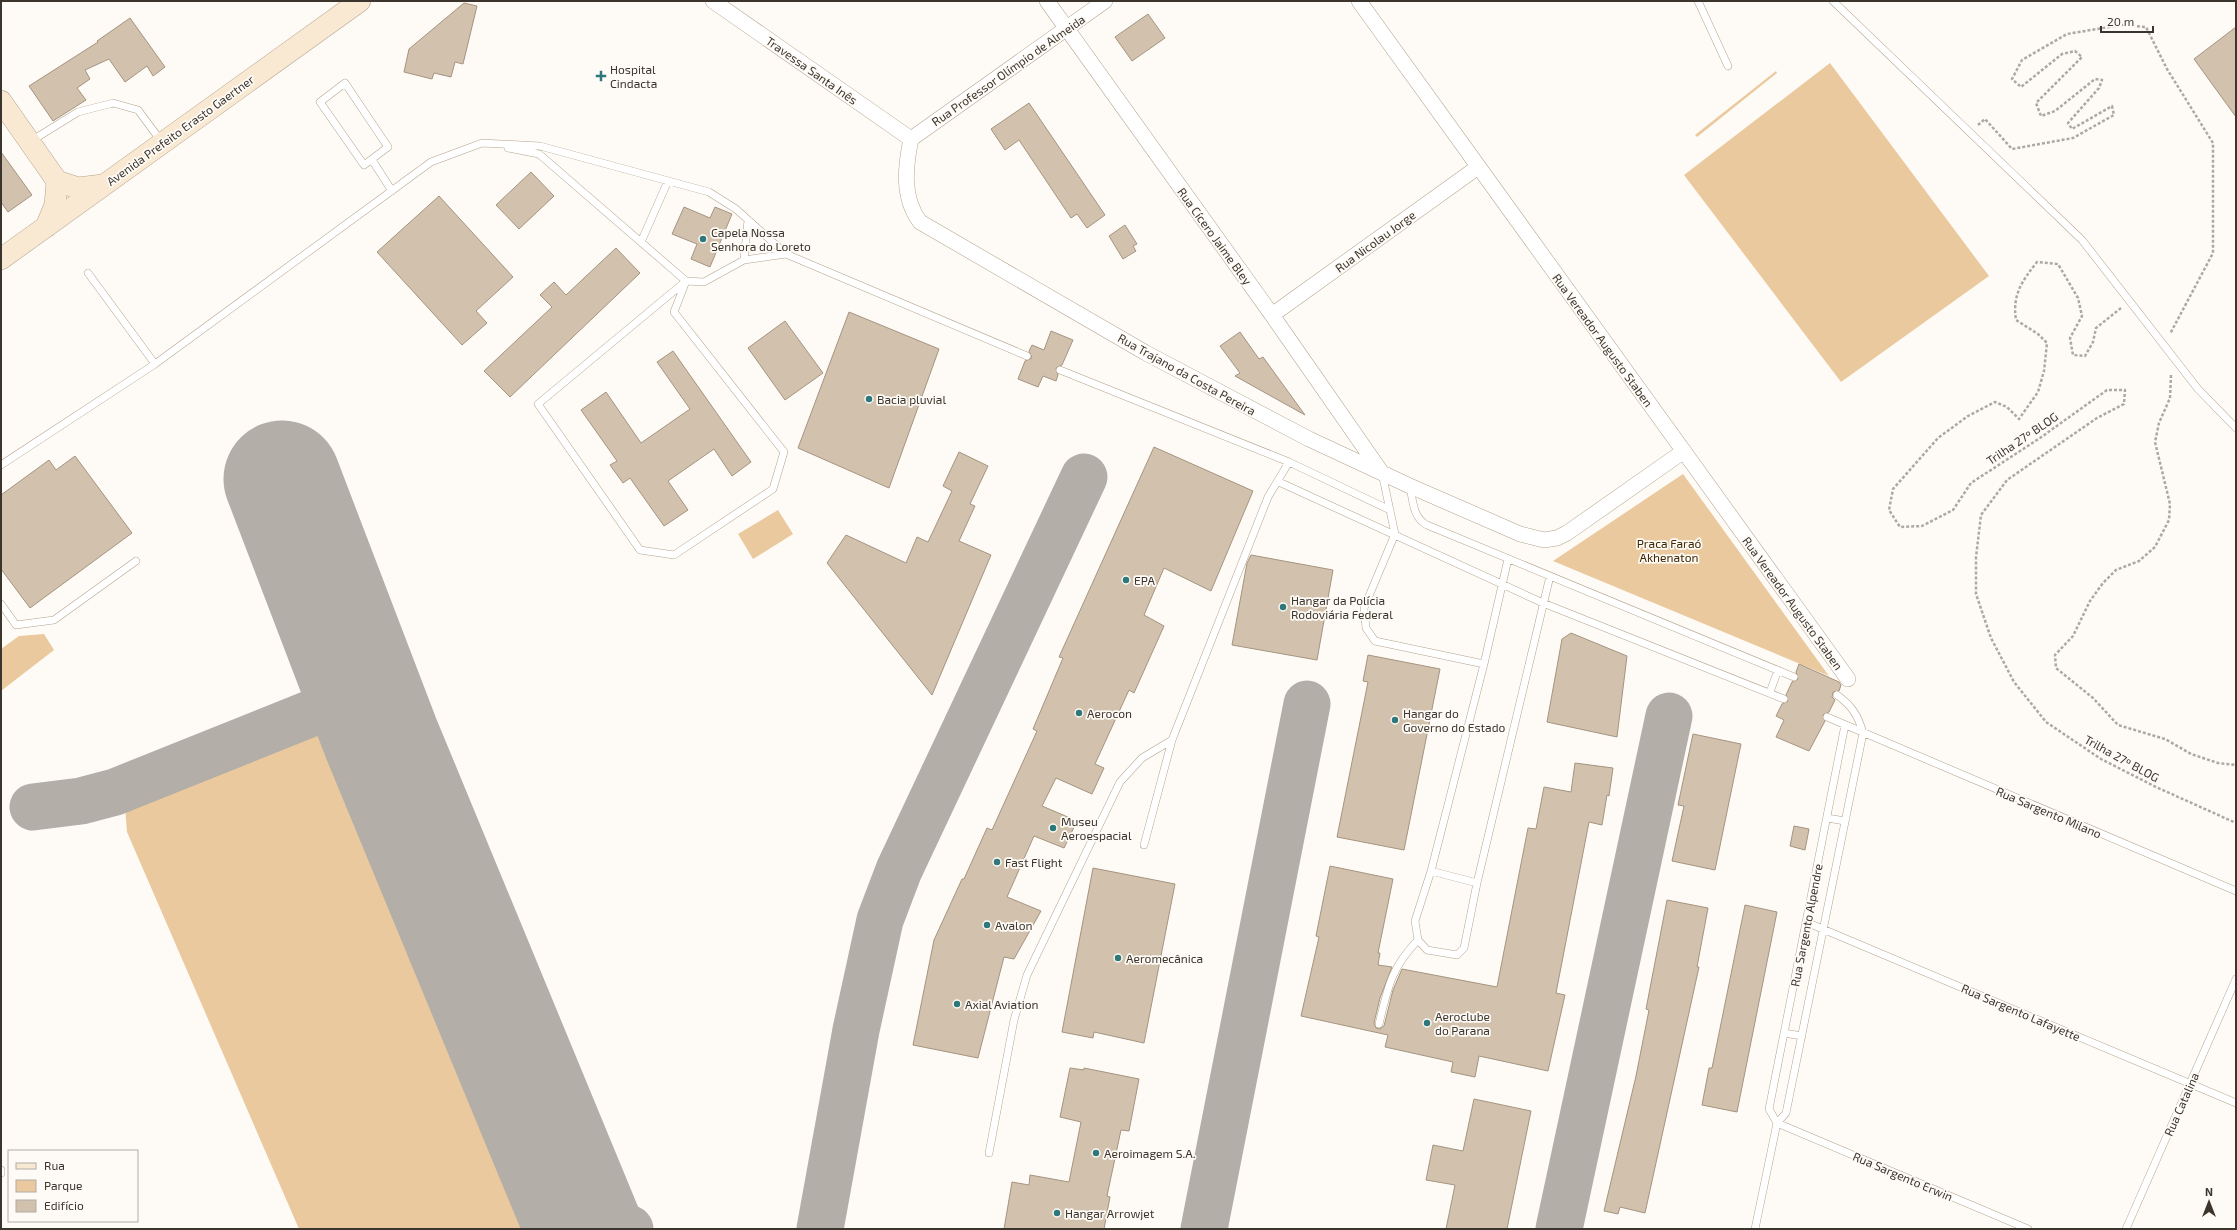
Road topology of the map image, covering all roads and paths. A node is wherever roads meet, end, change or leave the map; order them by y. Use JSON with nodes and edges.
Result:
{"nodes":[{"id":1,"x":360,"y":1,"type":"edge"},
{"id":2,"x":713,"y":1,"type":"edge"},
{"id":3,"x":1047,"y":1,"type":"edge"},
{"id":4,"x":1105,"y":1,"type":"edge"},
{"id":5,"x":1359,"y":1,"type":"edge"},
{"id":6,"x":1833,"y":1,"type":"edge"},
{"id":7,"x":1700,"y":2,"type":"edge"},
{"id":8,"x":1066,"y":28,"type":"junction"},
{"id":9,"x":1728,"y":66,"type":"dead end"},
{"id":10,"x":1,"y":101,"type":"edge"},
{"id":11,"x":911,"y":139,"type":"junction"},
{"id":12,"x":30,"y":142,"type":"junction"},
{"id":13,"x":163,"y":142,"type":"junction"},
{"id":14,"x":482,"y":143,"type":"junction"},
{"id":15,"x":372,"y":160,"type":"junction"},
{"id":16,"x":1478,"y":167,"type":"junction"},
{"id":17,"x":57,"y":181,"type":"junction"},
{"id":18,"x":668,"y":181,"type":"junction"},
{"id":19,"x":103,"y":185,"type":"junction"},
{"id":20,"x":392,"y":191,"type":"junction"},
{"id":21,"x":748,"y":220,"type":"junction"},
{"id":22,"x":46,"y":227,"type":"junction"},
{"id":23,"x":641,"y":242,"type":"junction"},
{"id":24,"x":786,"y":254,"type":"junction"},
{"id":25,"x":1,"y":259,"type":"edge"},
{"id":26,"x":744,"y":260,"type":"junction"},
{"id":27,"x":88,"y":274,"type":"dead end"},
{"id":28,"x":686,"y":281,"type":"junction"},
{"id":29,"x":2129,"y":301,"type":"junction"},
{"id":30,"x":1272,"y":315,"type":"junction"},
{"id":31,"x":1027,"y":356,"type":"dead end"},
{"id":32,"x":155,"y":364,"type":"junction"},
{"id":33,"x":1060,"y":370,"type":"dead end"},
{"id":34,"x":2236,"y":428,"type":"edge"},
{"id":35,"x":1684,"y":451,"type":"junction"},
{"id":36,"x":1289,"y":462,"type":"junction"},
{"id":37,"x":1,"y":465,"type":"edge"},
{"id":38,"x":1382,"y":473,"type":"junction"},
{"id":39,"x":1279,"y":482,"type":"junction"},
{"id":40,"x":1410,"y":486,"type":"junction"},
{"id":41,"x":1390,"y":510,"type":"junction"},
{"id":42,"x":1395,"y":534,"type":"junction"},
{"id":43,"x":1508,"y":559,"type":"junction"},
{"id":44,"x":136,"y":561,"type":"dead end"},
{"id":45,"x":1550,"y":576,"type":"junction"},
{"id":46,"x":1502,"y":584,"type":"junction"},
{"id":47,"x":1543,"y":603,"type":"junction"},
{"id":48,"x":1,"y":604,"type":"edge"},
{"id":49,"x":1484,"y":664,"type":"junction"},
{"id":50,"x":1778,"y":670,"type":"junction"},
{"id":51,"x":1794,"y":677,"type":"dead end"},
{"id":52,"x":1848,"y":679,"type":"dead end"},
{"id":53,"x":1770,"y":692,"type":"junction"},
{"id":54,"x":1837,"y":695,"type":"dead end"},
{"id":55,"x":1784,"y":699,"type":"dead end"},
{"id":56,"x":1827,"y":717,"type":"dead end"},
{"id":57,"x":1845,"y":725,"type":"junction"},
{"id":58,"x":1863,"y":733,"type":"junction"},
{"id":59,"x":1172,"y":740,"type":"junction"},
{"id":60,"x":1827,"y":818,"type":"junction"},
{"id":61,"x":1845,"y":821,"type":"junction"},
{"id":62,"x":2236,"y":823,"type":"edge"},
{"id":63,"x":1144,"y":845,"type":"dead end"},
{"id":64,"x":1431,"y":870,"type":"junction"},
{"id":65,"x":1477,"y":883,"type":"junction"},
{"id":66,"x":2236,"y":891,"type":"edge"},
{"id":67,"x":1806,"y":922,"type":"junction"},
{"id":68,"x":1823,"y":929,"type":"junction"},
{"id":69,"x":1418,"y":940,"type":"junction"},
{"id":70,"x":2236,"y":979,"type":"edge"},
{"id":71,"x":1378,"y":1024,"type":"dead end"},
{"id":72,"x":1784,"y":1033,"type":"junction"},
{"id":73,"x":1802,"y":1036,"type":"junction"},
{"id":74,"x":2190,"y":1084,"type":"junction"},
{"id":75,"x":2236,"y":1103,"type":"edge"},
{"id":76,"x":1778,"y":1123,"type":"junction"},
{"id":77,"x":989,"y":1153,"type":"dead end"},
{"id":78,"x":1,"y":1170,"type":"edge"},
{"id":79,"x":1,"y":1173,"type":"edge"},
{"id":80,"x":1755,"y":1229,"type":"edge"},
{"id":81,"x":2028,"y":1229,"type":"edge"},
{"id":82,"x":2126,"y":1229,"type":"edge"}],
"edges":[{"from":1,"to":13,"type":"main road","name":"Avenida Prefeito Erasto Gaertner"},
{"from":2,"to":11,"type":"street","name":"Travessa Santa Inês"},
{"from":3,"to":8,"type":"street","name":"Rua Cícero Jaime Bley"},
{"from":4,"to":8,"type":"street","name":"Rua Professor Olímpio de Almeida"},
{"from":5,"to":16,"type":"street","name":"Rua Vereador Augusto Staben"},
{"from":6,"to":29,"type":"lane"},
{"from":7,"to":9,"type":"lane"},
{"from":8,"to":11,"type":"street","name":"Rua Professor Olímpio de Almeida"},
{"from":8,"to":30,"type":"street","name":"Rua Cícero Jaime Bley"},
{"from":10,"to":12,"type":"main road"},
{"from":11,"to":38,"type":"street","name":"Rua Trajano da Costa Pereira"},
{"from":12,"to":13,"type":"lane"},
{"from":12,"to":17,"type":"main road"},
{"from":13,"to":19,"type":"main road","name":"Avenida Prefeito Erasto Gaertner"},
{"from":14,"to":18,"type":"lane"},
{"from":14,"to":20,"type":"lane"},
{"from":14,"to":23,"type":"lane"},
{"from":15,"to":15,"type":"lane"},
{"from":15,"to":20,"type":"lane"},
{"from":16,"to":30,"type":"street","name":"Rua Nicolau Jorge"},
{"from":16,"to":35,"type":"street","name":"Rua Vereador Augusto Staben"},
{"from":17,"to":19,"type":"main road"},
{"from":17,"to":22,"type":"main road"},
{"from":18,"to":21,"type":"lane"},
{"from":18,"to":23,"type":"lane"},
{"from":19,"to":22,"type":"main road","name":"Avenida Prefeito Erasto Gaertner"},
{"from":20,"to":32,"type":"lane"},
{"from":21,"to":24,"type":"lane"},
{"from":21,"to":26,"type":"lane"},
{"from":22,"to":25,"type":"main road","name":"Avenida Prefeito Erasto Gaertner"},
{"from":23,"to":28,"type":"lane"},
{"from":24,"to":26,"type":"lane"},
{"from":24,"to":31,"type":"lane"},
{"from":26,"to":28,"type":"lane"},
{"from":27,"to":32,"type":"lane"},
{"from":28,"to":28,"type":"lane"},
{"from":29,"to":34,"type":"lane"},
{"from":29,"to":62,"type":"path","name":"Trilha 27º BLOG"},
{"from":30,"to":38,"type":"street","name":"Rua Cícero Jaime Bley"},
{"from":32,"to":37,"type":"lane"},
{"from":33,"to":36,"type":"lane"},
{"from":35,"to":40,"type":"street","name":"Rua Trajano da Costa Pereira"},
{"from":35,"to":52,"type":"street","name":"Rua Vereador Augusto Staben"},
{"from":36,"to":39,"type":"lane"},
{"from":36,"to":41,"type":"lane"},
{"from":38,"to":40,"type":"street","name":"Rua Trajano da Costa Pereira"},
{"from":38,"to":41,"type":"lane"},
{"from":39,"to":42,"type":"lane"},
{"from":39,"to":59,"type":"lane"},
{"from":40,"to":43,"type":"lane"},
{"from":41,"to":42,"type":"lane"},
{"from":42,"to":46,"type":"lane"},
{"from":42,"to":49,"type":"lane"},
{"from":43,"to":45,"type":"lane"},
{"from":43,"to":46,"type":"lane"},
{"from":44,"to":48,"type":"lane"},
{"from":45,"to":47,"type":"lane"},
{"from":45,"to":50,"type":"lane"},
{"from":46,"to":47,"type":"lane"},
{"from":46,"to":49,"type":"lane"},
{"from":47,"to":53,"type":"lane"},
{"from":47,"to":65,"type":"lane"},
{"from":49,"to":64,"type":"lane"},
{"from":50,"to":51,"type":"lane"},
{"from":50,"to":53,"type":"lane"},
{"from":53,"to":55,"type":"lane"},
{"from":54,"to":58,"type":"lane"},
{"from":56,"to":57,"type":"lane","name":"Rua Sargento Milano"},
{"from":57,"to":58,"type":"lane","name":"Rua Sargento Milano"},
{"from":57,"to":60,"type":"lane","name":"Rua Sargento Alpendre"},
{"from":58,"to":61,"type":"lane","name":"Rua Sargento Alpendre"},
{"from":58,"to":66,"type":"lane","name":"Rua Sargento Milano"},
{"from":59,"to":63,"type":"lane"},
{"from":59,"to":77,"type":"lane"},
{"from":60,"to":61,"type":"lane"},
{"from":60,"to":67,"type":"lane","name":"Rua Sargento Alpendre"},
{"from":61,"to":68,"type":"lane","name":"Rua Sargento Alpendre"},
{"from":64,"to":65,"type":"lane"},
{"from":64,"to":69,"type":"lane"},
{"from":65,"to":69,"type":"lane"},
{"from":67,"to":68,"type":"lane","name":"Rua Sargento Lafayette"},
{"from":67,"to":72,"type":"lane","name":"Rua Sargento Alpendre"},
{"from":68,"to":73,"type":"lane","name":"Rua Sargento Alpendre"},
{"from":68,"to":74,"type":"lane","name":"Rua Sargento Lafayette"},
{"from":69,"to":71,"type":"lane"},
{"from":70,"to":74,"type":"lane","name":"Rua Catalina"},
{"from":72,"to":73,"type":"lane"},
{"from":72,"to":76,"type":"lane","name":"Rua Sargento Alpendre"},
{"from":73,"to":76,"type":"lane","name":"Rua Sargento Alpendre"},
{"from":74,"to":75,"type":"lane","name":"Rua Sargento Lafayette"},
{"from":74,"to":82,"type":"lane","name":"Rua Catalina"},
{"from":76,"to":80,"type":"lane","name":"Rua Sargento Alpendre"},
{"from":76,"to":81,"type":"lane","name":"Rua Sargento Erwin"},
{"from":78,"to":79,"type":"lane"}]}
